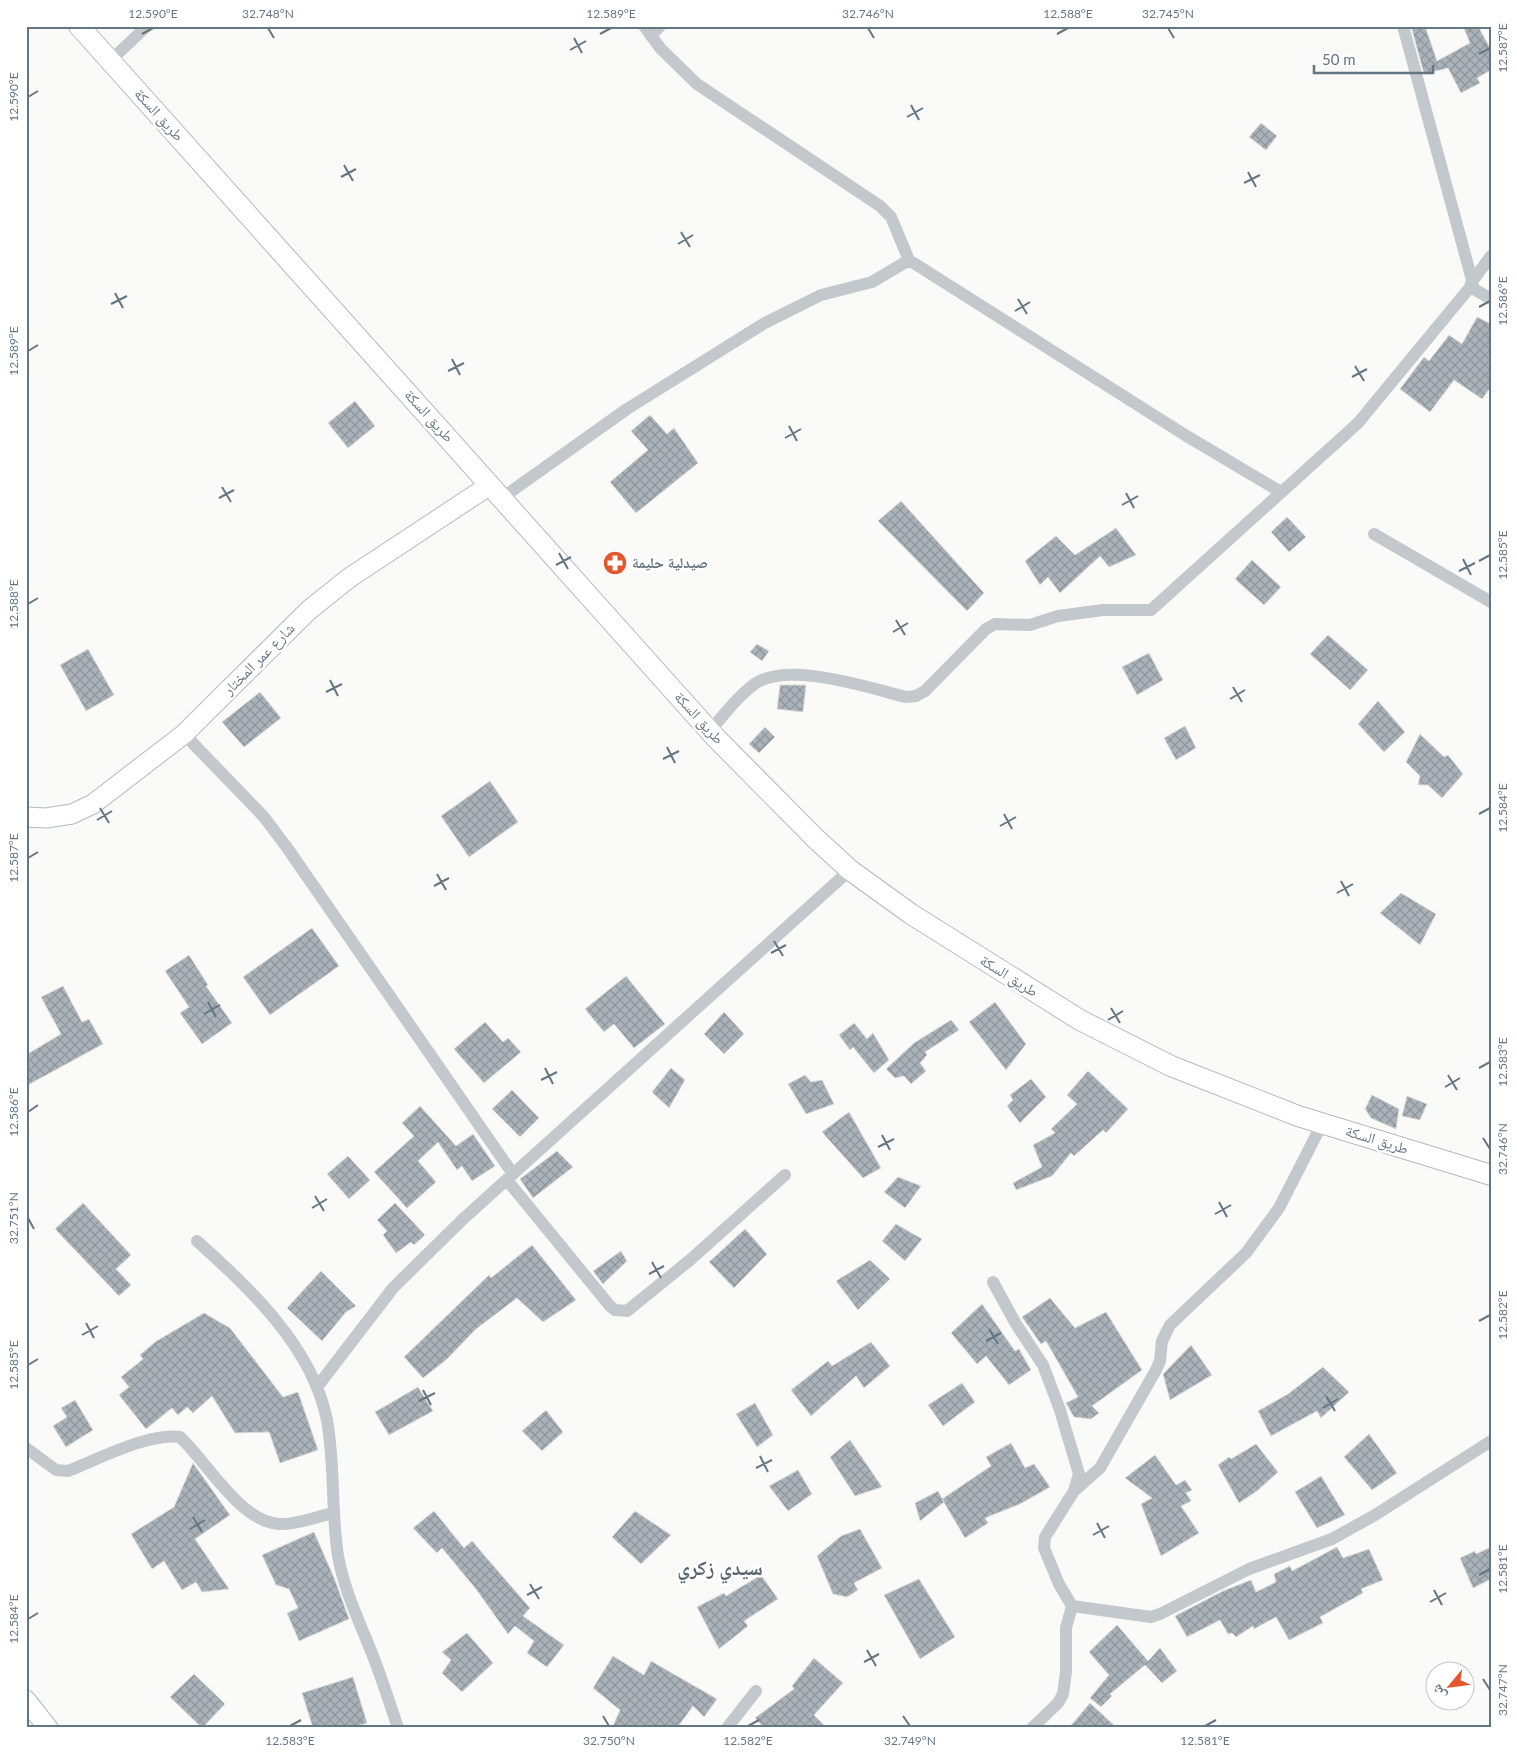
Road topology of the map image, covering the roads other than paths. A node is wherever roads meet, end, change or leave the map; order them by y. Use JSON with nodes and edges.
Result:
{"nodes":[{"id":1,"x":79,"y":26,"type":"edge"},
{"id":2,"x":147,"y":26,"type":"edge"},
{"id":3,"x":1403,"y":26,"type":"edge"},
{"id":4,"x":652,"y":29,"type":"edge"},
{"id":5,"x":110,"y":61,"type":"junction"},
{"id":6,"x":1491,"y":256,"type":"edge"},
{"id":7,"x":910,"y":260,"type":"junction"},
{"id":8,"x":1472,"y":283,"type":"junction"},
{"id":9,"x":1491,"y":299,"type":"edge"},
{"id":10,"x":496,"y":491,"type":"junction"},
{"id":11,"x":1281,"y":492,"type":"junction"},
{"id":12,"x":1374,"y":534,"type":"dead end"},
{"id":13,"x":1491,"y":602,"type":"edge"},
{"id":14,"x":710,"y":731,"type":"junction"},
{"id":15,"x":184,"y":734,"type":"junction"},
{"id":16,"x":26,"y":817,"type":"edge"},
{"id":17,"x":850,"y":870,"type":"junction"},
{"id":18,"x":1322,"y":1124,"type":"junction"},
{"id":19,"x":785,"y":1175,"type":"dead end"},
{"id":20,"x":1491,"y":1175,"type":"edge"},
{"id":21,"x":510,"y":1177,"type":"junction"},
{"id":22,"x":198,"y":1242,"type":"dead end"},
{"id":23,"x":993,"y":1282,"type":"dead end"},
{"id":24,"x":317,"y":1387,"type":"junction"},
{"id":25,"x":1491,"y":1441,"type":"edge"},
{"id":26,"x":26,"y":1448,"type":"edge"},
{"id":27,"x":1074,"y":1491,"type":"junction"},
{"id":28,"x":334,"y":1513,"type":"junction"},
{"id":29,"x":1072,"y":1606,"type":"junction"},
{"id":30,"x":756,"y":1691,"type":"dead end"},
{"id":31,"x":26,"y":1700,"type":"edge"},
{"id":32,"x":48,"y":1728,"type":"edge"},
{"id":33,"x":398,"y":1728,"type":"edge"},
{"id":34,"x":727,"y":1728,"type":"edge"},
{"id":35,"x":1032,"y":1728,"type":"edge"}],
"edges":[{"from":1,"to":5,"type":"main road","name":"طريق السكة"},
{"from":2,"to":5,"type":"street"},
{"from":3,"to":8,"type":"street"},
{"from":4,"to":7,"type":"street"},
{"from":5,"to":10,"type":"main road","name":"طريق السكة"},
{"from":6,"to":8,"type":"street"},
{"from":7,"to":10,"type":"street"},
{"from":7,"to":11,"type":"street"},
{"from":8,"to":9,"type":"street"},
{"from":8,"to":11,"type":"street"},
{"from":10,"to":14,"type":"main road","name":"طريق السكة"},
{"from":10,"to":15,"type":"street","name":"شارع عمر المختار"},
{"from":11,"to":14,"type":"street"},
{"from":12,"to":13,"type":"street"},
{"from":14,"to":17,"type":"main road","name":"طريق السكة"},
{"from":15,"to":16,"type":"street","name":"شارع عمر المختار"},
{"from":15,"to":21,"type":"street"},
{"from":17,"to":18,"type":"main road","name":"طريق السكة"},
{"from":17,"to":21,"type":"street"},
{"from":18,"to":20,"type":"main road","name":"طريق السكة"},
{"from":18,"to":27,"type":"street"},
{"from":19,"to":21,"type":"street"},
{"from":21,"to":24,"type":"street"},
{"from":22,"to":24,"type":"street"},
{"from":23,"to":27,"type":"street"},
{"from":24,"to":28,"type":"street"},
{"from":25,"to":29,"type":"street"},
{"from":26,"to":28,"type":"street"},
{"from":27,"to":29,"type":"street"},
{"from":28,"to":33,"type":"street"},
{"from":29,"to":35,"type":"street"},
{"from":30,"to":34,"type":"street"},
{"from":31,"to":32,"type":"street"}]}
